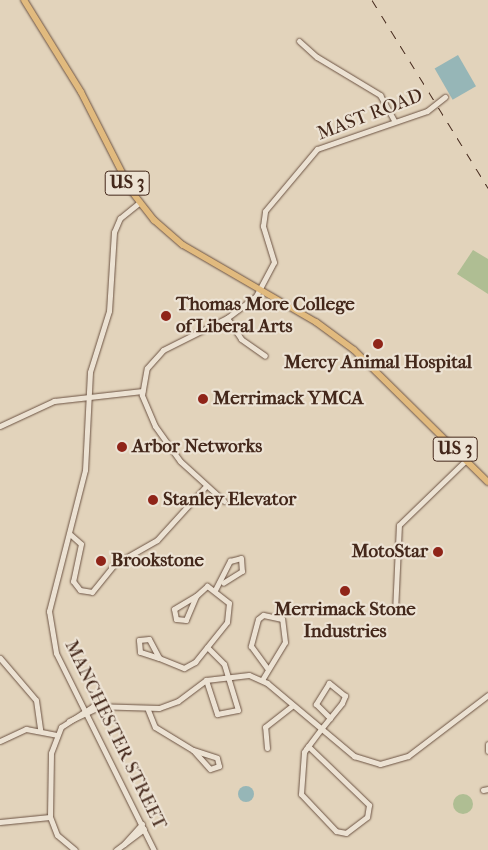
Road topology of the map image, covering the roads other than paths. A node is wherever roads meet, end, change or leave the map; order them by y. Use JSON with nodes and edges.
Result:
{"nodes":[{"id":1,"x":24,"y":0,"type":"edge"},
{"id":2,"x":300,"y":41,"type":"dead end"},
{"id":3,"x":445,"y":97,"type":"dead end"},
{"id":4,"x":394,"y":120,"type":"junction"},
{"id":5,"x":140,"y":202,"type":"junction"},
{"id":6,"x":260,"y":290,"type":"junction"},
{"id":7,"x":227,"y":318,"type":"junction"},
{"id":8,"x":265,"y":356,"type":"dead end"},
{"id":9,"x":142,"y":391,"type":"junction"},
{"id":10,"x":89,"y":395,"type":"junction"},
{"id":11,"x":0,"y":426,"type":"edge"},
{"id":12,"x":466,"y":460,"type":"junction"},
{"id":13,"x":488,"y":482,"type":"edge"},
{"id":14,"x":206,"y":486,"type":"junction"},
{"id":15,"x":224,"y":501,"type":"dead end"},
{"id":16,"x":71,"y":535,"type":"junction"},
{"id":17,"x":223,"y":583,"type":"junction"},
{"id":18,"x":215,"y":590,"type":"junction"},
{"id":19,"x":196,"y":596,"type":"junction"},
{"id":20,"x":394,"y":612,"type":"dead end"},
{"id":21,"x":207,"y":647,"type":"junction"},
{"id":22,"x":0,"y":658,"type":"edge"},
{"id":23,"x":160,"y":658,"type":"junction"},
{"id":24,"x":266,"y":668,"type":"junction"},
{"id":25,"x":227,"y":676,"type":"junction"},
{"id":26,"x":206,"y":680,"type":"junction"},
{"id":27,"x":262,"y":680,"type":"junction"},
{"id":28,"x":488,"y":695,"type":"edge"},
{"id":29,"x":292,"y":706,"type":"junction"},
{"id":30,"x":148,"y":710,"type":"junction"},
{"id":31,"x":84,"y":713,"type":"junction"},
{"id":32,"x":330,"y":718,"type":"junction"},
{"id":33,"x":322,"y":729,"type":"junction"},
{"id":34,"x":40,"y":730,"type":"junction"},
{"id":35,"x":56,"y":735,"type":"junction"},
{"id":36,"x":0,"y":741,"type":"edge"},
{"id":37,"x":488,"y":744,"type":"edge"},
{"id":38,"x":308,"y":746,"type":"junction"},
{"id":39,"x":267,"y":748,"type":"dead end"},
{"id":40,"x":193,"y":750,"type":"junction"},
{"id":41,"x":488,"y":751,"type":"edge"},
{"id":42,"x":50,"y":817,"type":"junction"},
{"id":43,"x":0,"y":822,"type":"edge"},
{"id":44,"x":143,"y":827,"type":"junction"},
{"id":45,"x":75,"y":850,"type":"edge"},
{"id":46,"x":116,"y":850,"type":"edge"},
{"id":47,"x":154,"y":850,"type":"edge"}],
"edges":[{"from":1,"to":5,"type":"main road","number":"US 3"},
{"from":2,"to":4,"type":"street"},
{"from":3,"to":4,"type":"street","name":"MAST ROAD"},
{"from":4,"to":6,"type":"street","name":"MAST ROAD"},
{"from":5,"to":6,"type":"main road","number":"US 3"},
{"from":5,"to":10,"type":"street","name":"MANCHESTER STREET"},
{"from":6,"to":7,"type":"street"},
{"from":6,"to":12,"type":"main road","number":"US 3"},
{"from":7,"to":8,"type":"street"},
{"from":7,"to":9,"type":"street"},
{"from":9,"to":10,"type":"street"},
{"from":9,"to":14,"type":"street"},
{"from":10,"to":11,"type":"street"},
{"from":10,"to":16,"type":"street","name":"MANCHESTER STREET"},
{"from":12,"to":13,"type":"main road","number":"US 3"},
{"from":12,"to":20,"type":"street"},
{"from":14,"to":15,"type":"street"},
{"from":14,"to":16,"type":"street"},
{"from":16,"to":31,"type":"street","name":"MANCHESTER STREET"},
{"from":17,"to":17,"type":"street"},
{"from":17,"to":18,"type":"street"},
{"from":18,"to":19,"type":"street"},
{"from":18,"to":21,"type":"street"},
{"from":19,"to":19,"type":"street"},
{"from":21,"to":23,"type":"street"},
{"from":21,"to":25,"type":"street"},
{"from":22,"to":34,"type":"street"},
{"from":23,"to":23,"type":"street"},
{"from":24,"to":24,"type":"street"},
{"from":24,"to":27,"type":"street"},
{"from":25,"to":26,"type":"street"},
{"from":25,"to":26,"type":"street"},
{"from":25,"to":27,"type":"street"},
{"from":26,"to":30,"type":"street"},
{"from":27,"to":29,"type":"street"},
{"from":28,"to":33,"type":"street"},
{"from":29,"to":33,"type":"street"},
{"from":29,"to":39,"type":"street"},
{"from":30,"to":31,"type":"street"},
{"from":30,"to":40,"type":"street"},
{"from":31,"to":35,"type":"street"},
{"from":31,"to":44,"type":"street","name":"MANCHESTER STREET"},
{"from":32,"to":32,"type":"street"},
{"from":32,"to":33,"type":"street"},
{"from":33,"to":38,"type":"street"},
{"from":34,"to":35,"type":"street"},
{"from":34,"to":36,"type":"street"},
{"from":35,"to":42,"type":"street"},
{"from":37,"to":41,"type":"street"},
{"from":38,"to":38,"type":"street"},
{"from":40,"to":40,"type":"street"},
{"from":42,"to":43,"type":"street"},
{"from":42,"to":45,"type":"street"},
{"from":44,"to":46,"type":"street"},
{"from":44,"to":47,"type":"street","name":"MANCHESTER STREET"}]}
